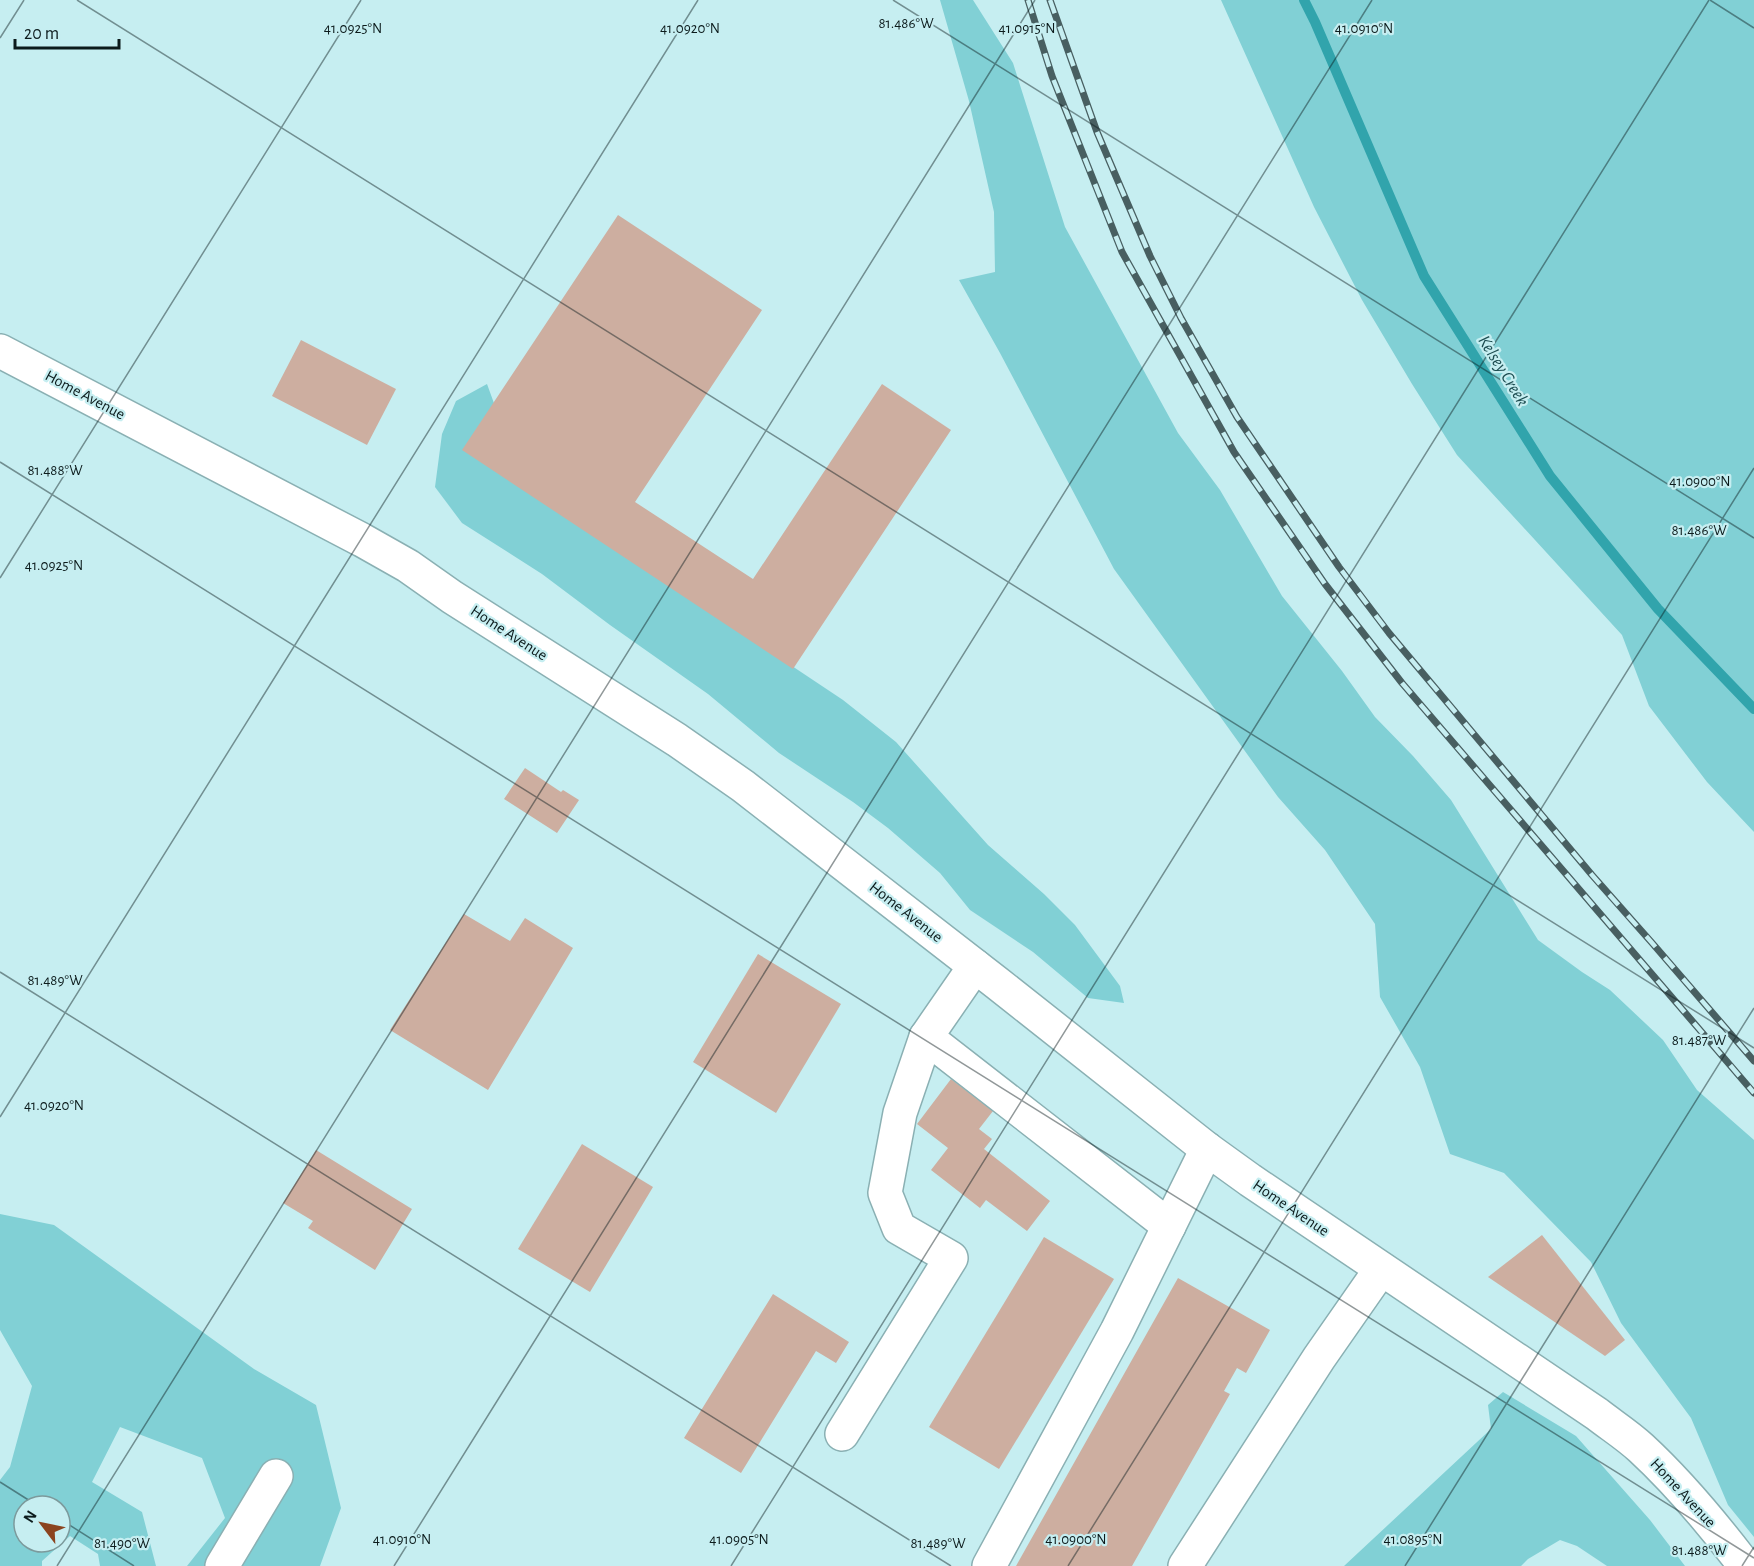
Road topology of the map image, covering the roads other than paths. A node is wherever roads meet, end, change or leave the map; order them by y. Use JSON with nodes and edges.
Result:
{"nodes":[{"id":1,"x":0,"y":351,"type":"edge"},
{"id":2,"x":975,"y":966,"type":"junction"},
{"id":3,"x":926,"y":1037,"type":"junction"},
{"id":4,"x":1207,"y":1149,"type":"junction"},
{"id":5,"x":1169,"y":1226,"type":"junction"},
{"id":6,"x":1381,"y":1269,"type":"junction"},
{"id":7,"x":842,"y":1434,"type":"dead end"},
{"id":8,"x":276,"y":1476,"type":"dead end"},
{"id":9,"x":222,"y":1566,"type":"edge"},
{"id":10,"x":989,"y":1566,"type":"edge"},
{"id":11,"x":1185,"y":1566,"type":"edge"},
{"id":12,"x":1745,"y":1566,"type":"edge"}],
"edges":[{"from":1,"to":2,"type":"street","name":"Home Avenue"},
{"from":2,"to":3,"type":"street"},
{"from":2,"to":4,"type":"street","name":"Home Avenue"},
{"from":3,"to":5,"type":"street"},
{"from":3,"to":7,"type":"street"},
{"from":4,"to":5,"type":"street"},
{"from":4,"to":6,"type":"street","name":"Home Avenue"},
{"from":5,"to":10,"type":"street"},
{"from":6,"to":11,"type":"street"},
{"from":6,"to":12,"type":"street","name":"Home Avenue"},
{"from":8,"to":9,"type":"street"}]}
